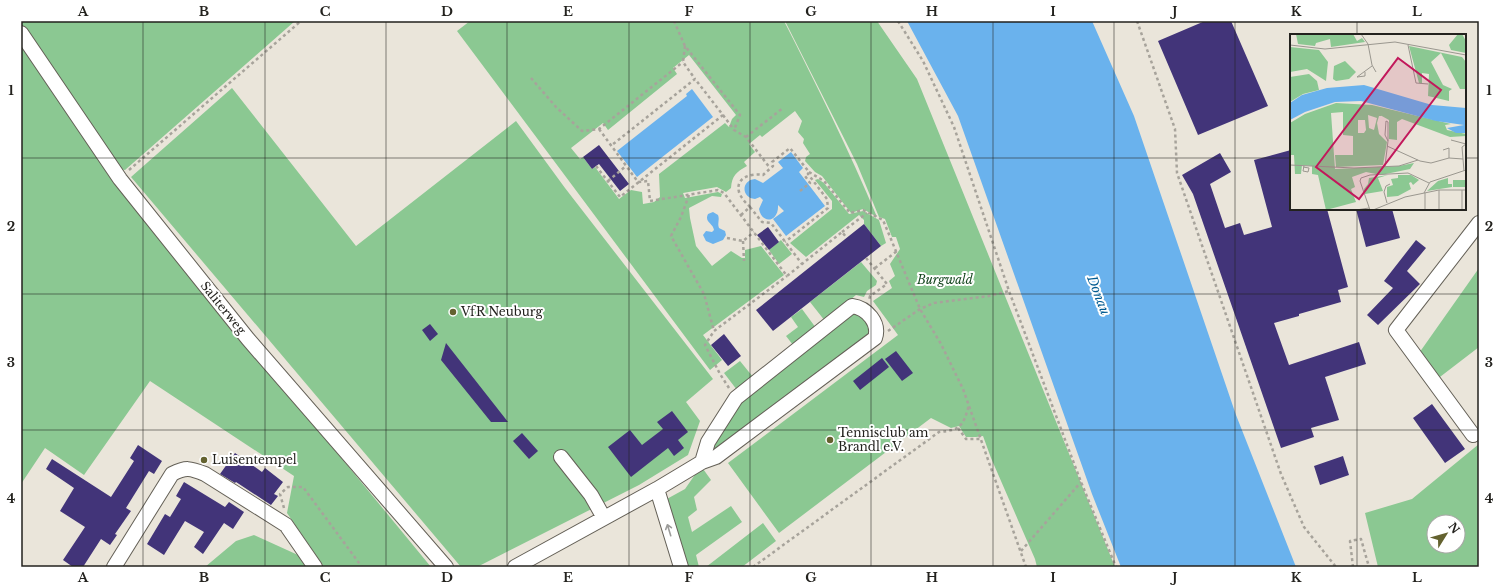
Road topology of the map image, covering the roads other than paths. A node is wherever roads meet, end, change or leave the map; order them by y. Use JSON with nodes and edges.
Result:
{"nodes":[{"id":1,"x":21,"y":34,"type":"edge"},
{"id":2,"x":1479,"y":223,"type":"edge"},
{"id":3,"x":1473,"y":436,"type":"dead end"},
{"id":4,"x":561,"y":457,"type":"dead end"},
{"id":5,"x":702,"y":462,"type":"junction"},
{"id":6,"x":657,"y":489,"type":"junction"},
{"id":7,"x":604,"y":518,"type":"junction"},
{"id":8,"x":114,"y":567,"type":"edge"},
{"id":9,"x":315,"y":567,"type":"edge"},
{"id":10,"x":446,"y":567,"type":"edge"},
{"id":11,"x":515,"y":567,"type":"edge"},
{"id":12,"x":681,"y":567,"type":"edge"}],
"edges":[{"from":1,"to":10,"type":"street","name":"Saliterweg"},
{"from":2,"to":3,"type":"street"},
{"from":4,"to":7,"type":"street"},
{"from":5,"to":5,"type":"street"},
{"from":5,"to":6,"type":"street"},
{"from":6,"to":7,"type":"street"},
{"from":12,"to":6,"type":"street","one_way":true},
{"from":7,"to":11,"type":"street"},
{"from":8,"to":9,"type":"street"}]}
